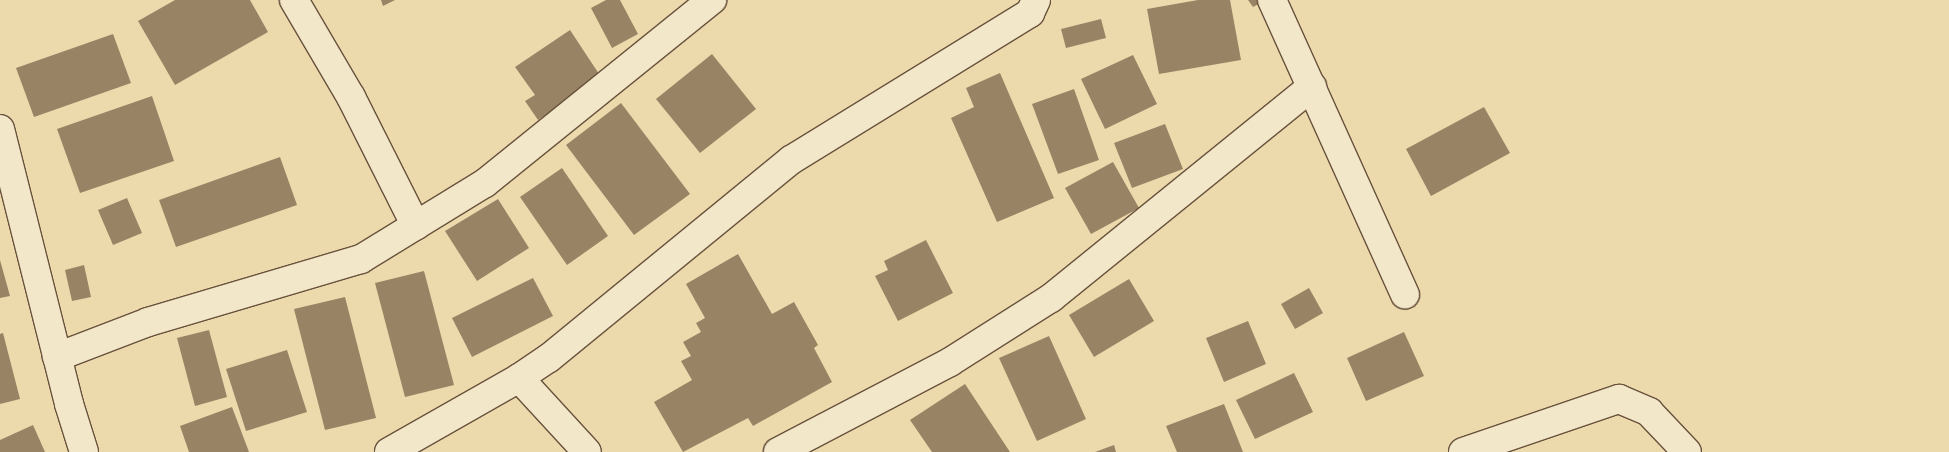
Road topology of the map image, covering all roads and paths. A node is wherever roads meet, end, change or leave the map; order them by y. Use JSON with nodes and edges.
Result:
{"nodes":[{"id":1,"x":294,"y":0,"type":"edge"},
{"id":2,"x":712,"y":0,"type":"edge"},
{"id":3,"x":1036,"y":0,"type":"edge"},
{"id":4,"x":1272,"y":0,"type":"edge"},
{"id":5,"x":1312,"y":87,"type":"junction"},
{"id":6,"x":0,"y":129,"type":"edge"},
{"id":7,"x":416,"y":226,"type":"junction"},
{"id":8,"x":1405,"y":294,"type":"dead end"},
{"id":9,"x":57,"y":357,"type":"junction"},
{"id":10,"x":519,"y":378,"type":"junction"},
{"id":11,"x":84,"y":452,"type":"edge"},
{"id":12,"x":389,"y":452,"type":"edge"},
{"id":13,"x":587,"y":452,"type":"edge"},
{"id":14,"x":778,"y":452,"type":"edge"},
{"id":15,"x":1463,"y":452,"type":"edge"},
{"id":16,"x":1687,"y":452,"type":"edge"}],
"edges":[{"from":1,"to":7,"type":"street"},
{"from":2,"to":7,"type":"street"},
{"from":3,"to":10,"type":"street"},
{"from":4,"to":5,"type":"street"},
{"from":5,"to":8,"type":"street"},
{"from":5,"to":14,"type":"street"},
{"from":6,"to":9,"type":"street"},
{"from":7,"to":9,"type":"street"},
{"from":9,"to":11,"type":"street"},
{"from":10,"to":12,"type":"street"},
{"from":10,"to":13,"type":"street"},
{"from":15,"to":16,"type":"street"}]}
